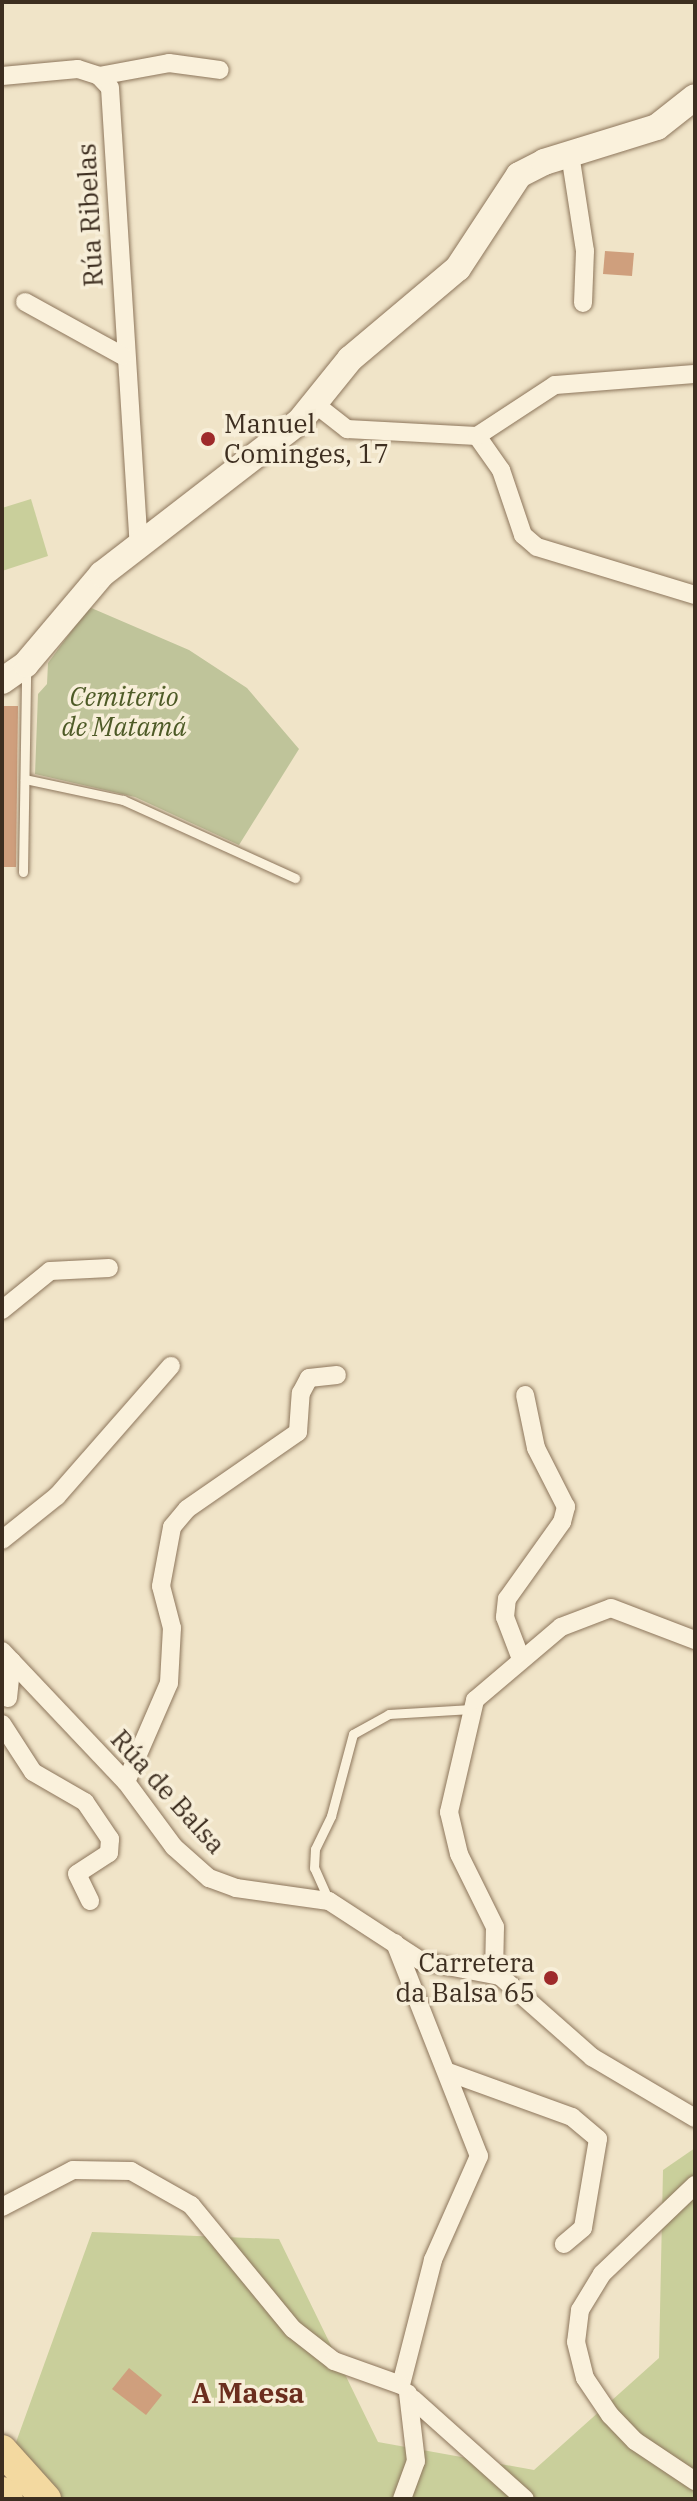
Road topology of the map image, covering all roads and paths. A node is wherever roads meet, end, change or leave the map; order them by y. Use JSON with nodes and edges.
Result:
{"nodes":[{"id":1,"x":220,"y":70,"type":"dead end"},
{"id":2,"x":2,"y":76,"type":"edge"},
{"id":3,"x":99,"y":76,"type":"junction"},
{"id":4,"x":695,"y":97,"type":"edge"},
{"id":5,"x":570,"y":154,"type":"junction"},
{"id":6,"x":25,"y":302,"type":"dead end"},
{"id":7,"x":583,"y":303,"type":"dead end"},
{"id":8,"x":123,"y":356,"type":"junction"},
{"id":9,"x":695,"y":374,"type":"edge"},
{"id":10,"x":315,"y":404,"type":"junction"},
{"id":11,"x":477,"y":436,"type":"junction"},
{"id":12,"x":139,"y":545,"type":"junction"},
{"id":13,"x":695,"y":595,"type":"edge"},
{"id":14,"x":26,"y":664,"type":"junction"},
{"id":15,"x":2,"y":681,"type":"edge"},
{"id":16,"x":25,"y":779,"type":"junction"},
{"id":17,"x":23,"y":872,"type":"dead end"},
{"id":18,"x":295,"y":878,"type":"dead end"},
{"id":19,"x":109,"y":1268,"type":"dead end"},
{"id":20,"x":2,"y":1310,"type":"edge"},
{"id":21,"x":171,"y":1366,"type":"dead end"},
{"id":22,"x":337,"y":1375,"type":"dead end"},
{"id":23,"x":525,"y":1395,"type":"dead end"},
{"id":24,"x":2,"y":1540,"type":"edge"},
{"id":25,"x":695,"y":1640,"type":"edge"},
{"id":26,"x":7,"y":1656,"type":"edge"},
{"id":27,"x":521,"y":1659,"type":"junction"},
{"id":28,"x":5,"y":1691,"type":"edge"},
{"id":29,"x":471,"y":1709,"type":"junction"},
{"id":30,"x":2,"y":1721,"type":"edge"},
{"id":31,"x":126,"y":1782,"type":"junction"},
{"id":32,"x":90,"y":1901,"type":"dead end"},
{"id":33,"x":329,"y":1901,"type":"junction"},
{"id":34,"x":395,"y":1943,"type":"junction"},
{"id":35,"x":494,"y":1974,"type":"junction"},
{"id":36,"x":448,"y":2072,"type":"junction"},
{"id":37,"x":695,"y":2118,"type":"edge"},
{"id":38,"x":695,"y":2185,"type":"edge"},
{"id":39,"x":2,"y":2207,"type":"edge"},
{"id":40,"x":564,"y":2244,"type":"dead end"},
{"id":41,"x":407,"y":2392,"type":"junction"},
{"id":42,"x":2,"y":2450,"type":"edge"},
{"id":43,"x":695,"y":2481,"type":"edge"},
{"id":44,"x":2,"y":2492,"type":"edge"},
{"id":45,"x":8,"y":2499,"type":"edge"},
{"id":46,"x":46,"y":2499,"type":"edge"},
{"id":47,"x":402,"y":2499,"type":"edge"},
{"id":48,"x":525,"y":2499,"type":"edge"}],
"edges":[{"from":1,"to":3,"type":"street"},
{"from":2,"to":3,"type":"street"},
{"from":3,"to":8,"type":"street","name":"Rúa Ribelas"},
{"from":4,"to":5,"type":"street"},
{"from":5,"to":7,"type":"street"},
{"from":5,"to":10,"type":"street"},
{"from":6,"to":8,"type":"street"},
{"from":8,"to":12,"type":"street","name":"Rúa Ribelas"},
{"from":9,"to":11,"type":"street"},
{"from":10,"to":11,"type":"street"},
{"from":10,"to":12,"type":"street"},
{"from":11,"to":13,"type":"street"},
{"from":12,"to":14,"type":"street"},
{"from":14,"to":15,"type":"street"},
{"from":14,"to":16,"type":"lane"},
{"from":16,"to":17,"type":"lane"},
{"from":16,"to":18,"type":"lane"},
{"from":19,"to":20,"type":"street"},
{"from":21,"to":24,"type":"street"},
{"from":22,"to":31,"type":"street"},
{"from":23,"to":27,"type":"street"},
{"from":25,"to":27,"type":"street"},
{"from":26,"to":28,"type":"street"},
{"from":26,"to":31,"type":"street","name":"Rúa de Balsa"},
{"from":27,"to":29,"type":"street"},
{"from":28,"to":30,"type":"street"},
{"from":29,"to":33,"type":"lane"},
{"from":29,"to":35,"type":"street"},
{"from":30,"to":32,"type":"street"},
{"from":31,"to":33,"type":"street","name":"Rúa de Balsa"},
{"from":33,"to":34,"type":"street","name":"Rúa de Balsa"},
{"from":34,"to":35,"type":"street","name":"Rúa de Balsa"},
{"from":34,"to":36,"type":"street"},
{"from":35,"to":37,"type":"street"},
{"from":36,"to":40,"type":"street"},
{"from":36,"to":41,"type":"street"},
{"from":38,"to":43,"type":"street"},
{"from":39,"to":41,"type":"street"},
{"from":41,"to":47,"type":"street"},
{"from":41,"to":48,"type":"street"},
{"from":42,"to":46,"type":"main road"},
{"from":44,"to":45,"type":"main road"}]}
